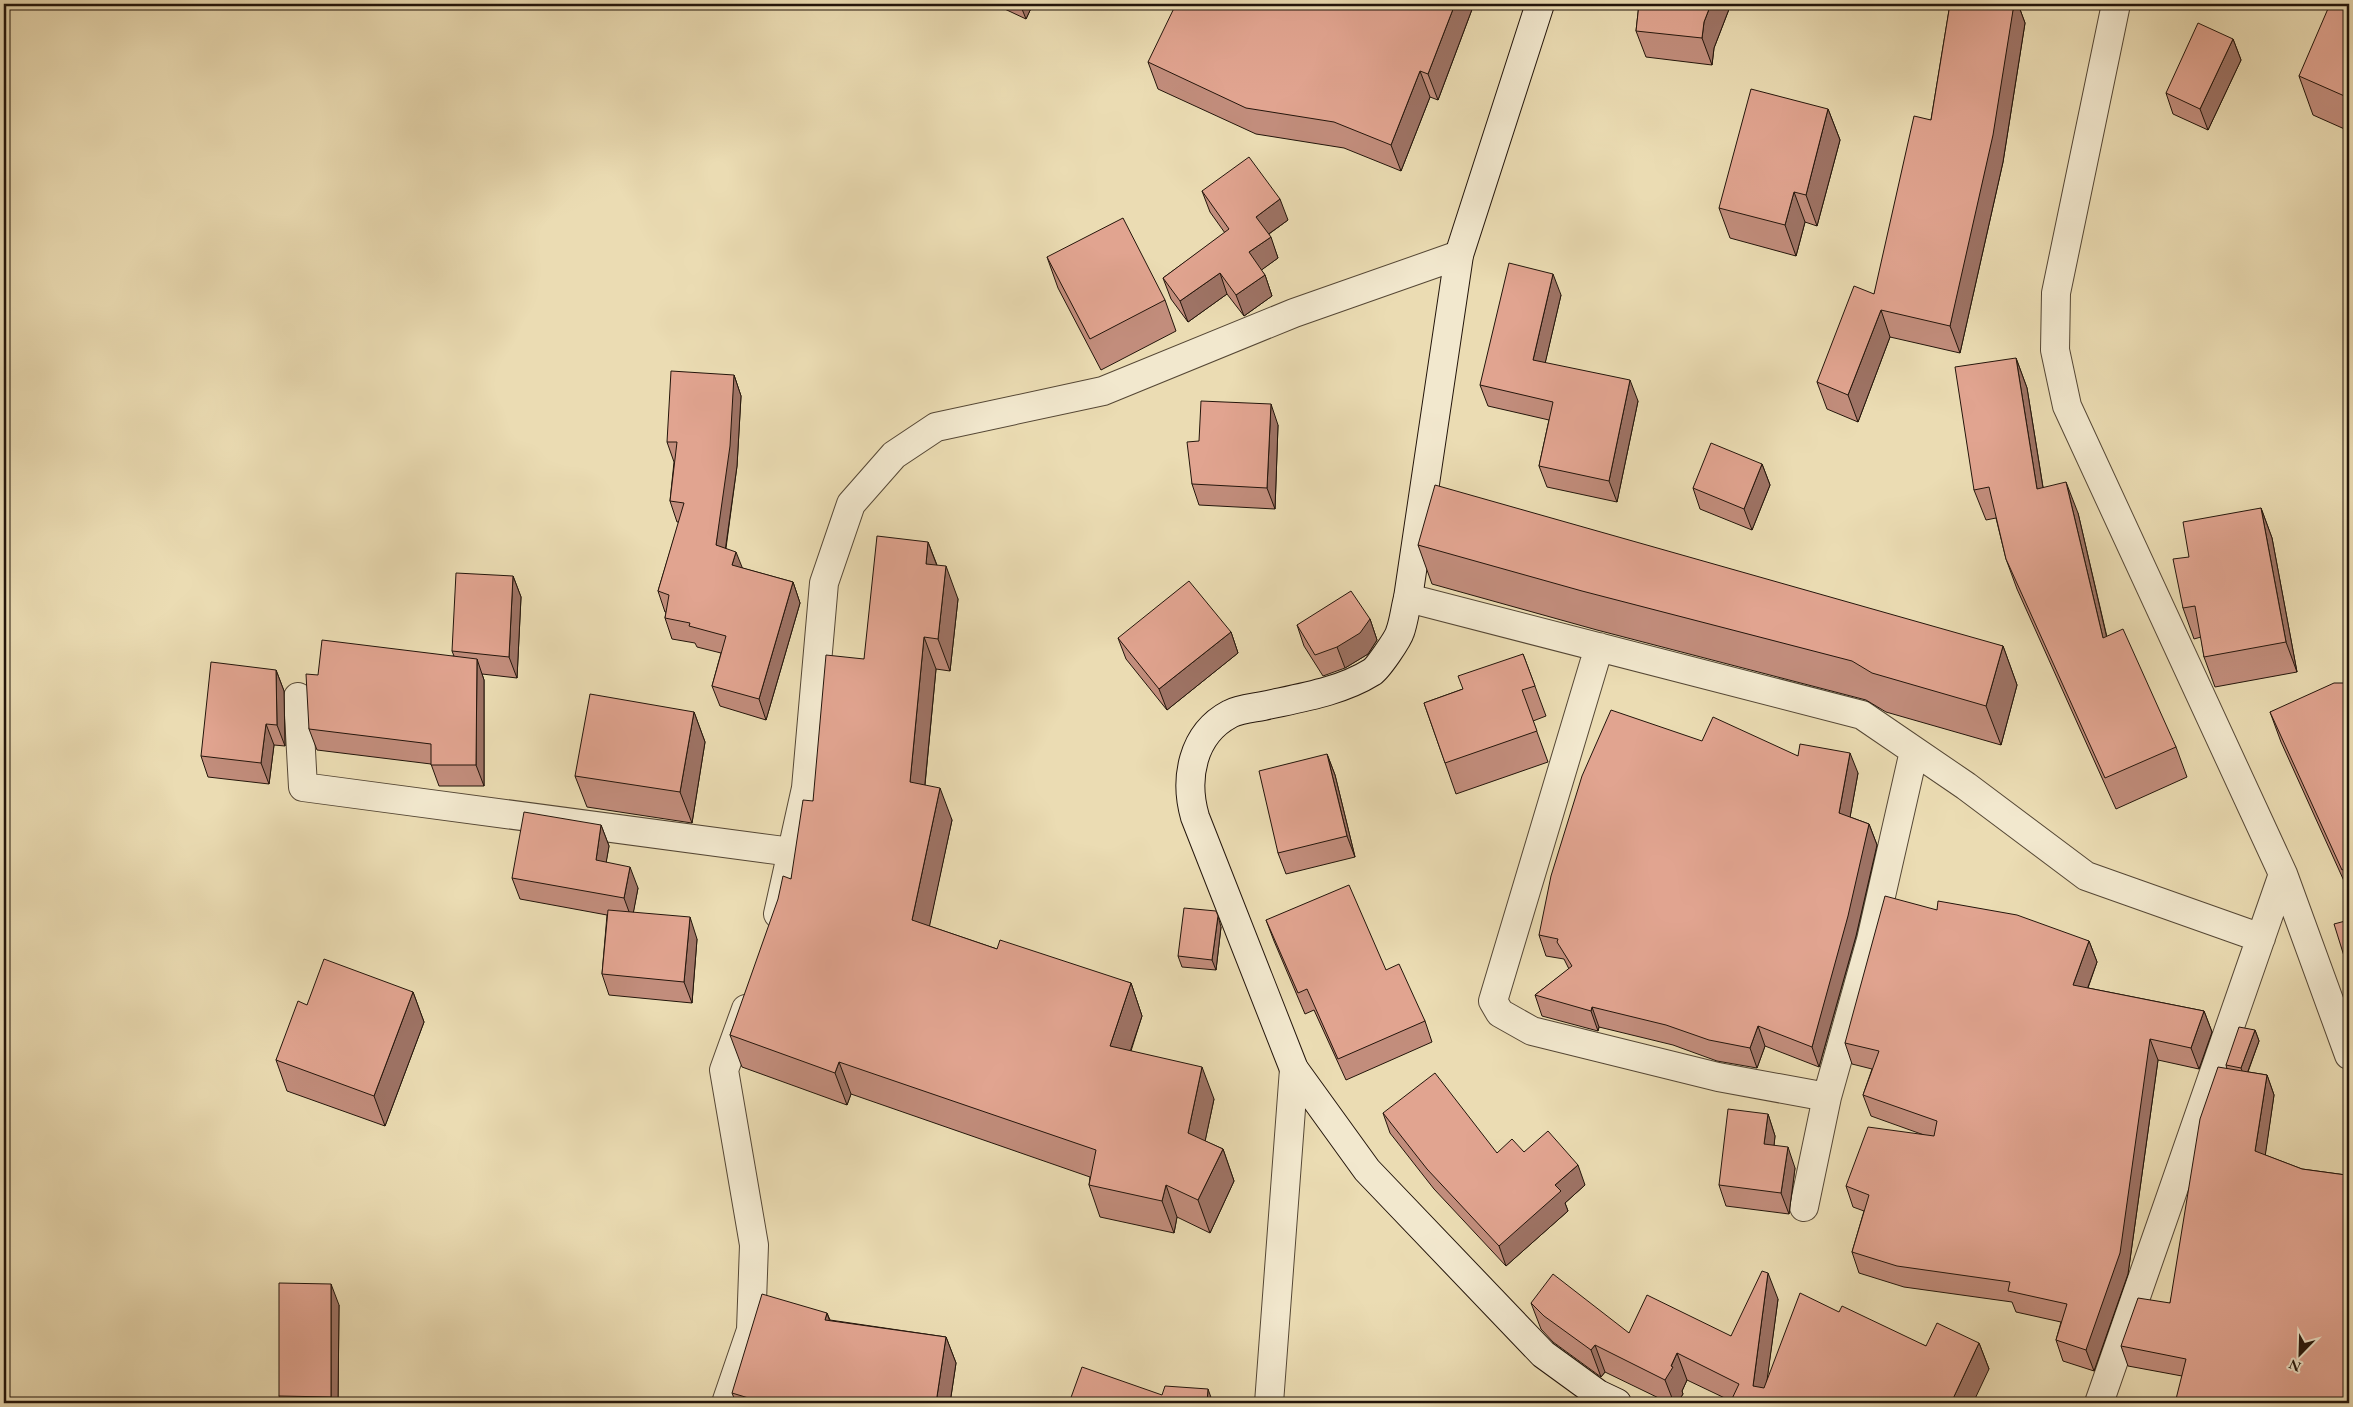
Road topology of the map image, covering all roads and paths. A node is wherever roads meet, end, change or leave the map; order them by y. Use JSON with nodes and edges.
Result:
{"nodes":[{"id":1,"x":1540,"y":4,"type":"edge"},
{"id":2,"x":2116,"y":4,"type":"edge"},
{"id":3,"x":1459,"y":255,"type":"junction"},
{"id":4,"x":1408,"y":598,"type":"junction"},
{"id":5,"x":1599,"y":647,"type":"junction"},
{"id":6,"x":298,"y":697,"type":"dead end"},
{"id":7,"x":1914,"y":751,"type":"junction"},
{"id":8,"x":792,"y":852,"type":"junction"},
{"id":9,"x":2284,"y":874,"type":"junction"},
{"id":10,"x":772,"y":934,"type":"edge"},
{"id":11,"x":2261,"y":938,"type":"junction"},
{"id":12,"x":753,"y":988,"type":"edge"},
{"id":13,"x":2349,"y":1055,"type":"edge"},
{"id":14,"x":1294,"y":1069,"type":"junction"},
{"id":15,"x":1827,"y":1097,"type":"junction"},
{"id":16,"x":1804,"y":1207,"type":"dead end"},
{"id":17,"x":726,"y":1403,"type":"edge"},
{"id":18,"x":1269,"y":1403,"type":"edge"},
{"id":19,"x":1618,"y":1403,"type":"edge"},
{"id":20,"x":2099,"y":1403,"type":"edge"}],
"edges":[{"from":1,"to":3,"type":"street"},
{"from":2,"to":9,"type":"street"},
{"from":3,"to":4,"type":"street"},
{"from":3,"to":8,"type":"street"},
{"from":4,"to":5,"type":"street"},
{"from":4,"to":14,"type":"street"},
{"from":5,"to":7,"type":"street"},
{"from":5,"to":15,"type":"street"},
{"from":6,"to":8,"type":"street"},
{"from":7,"to":11,"type":"street"},
{"from":7,"to":15,"type":"street"},
{"from":8,"to":10,"type":"street"},
{"from":9,"to":11,"type":"street"},
{"from":9,"to":13,"type":"street"},
{"from":11,"to":20,"type":"street"},
{"from":12,"to":17,"type":"street"},
{"from":14,"to":18,"type":"street"},
{"from":14,"to":19,"type":"street"},
{"from":15,"to":16,"type":"street"}]}
